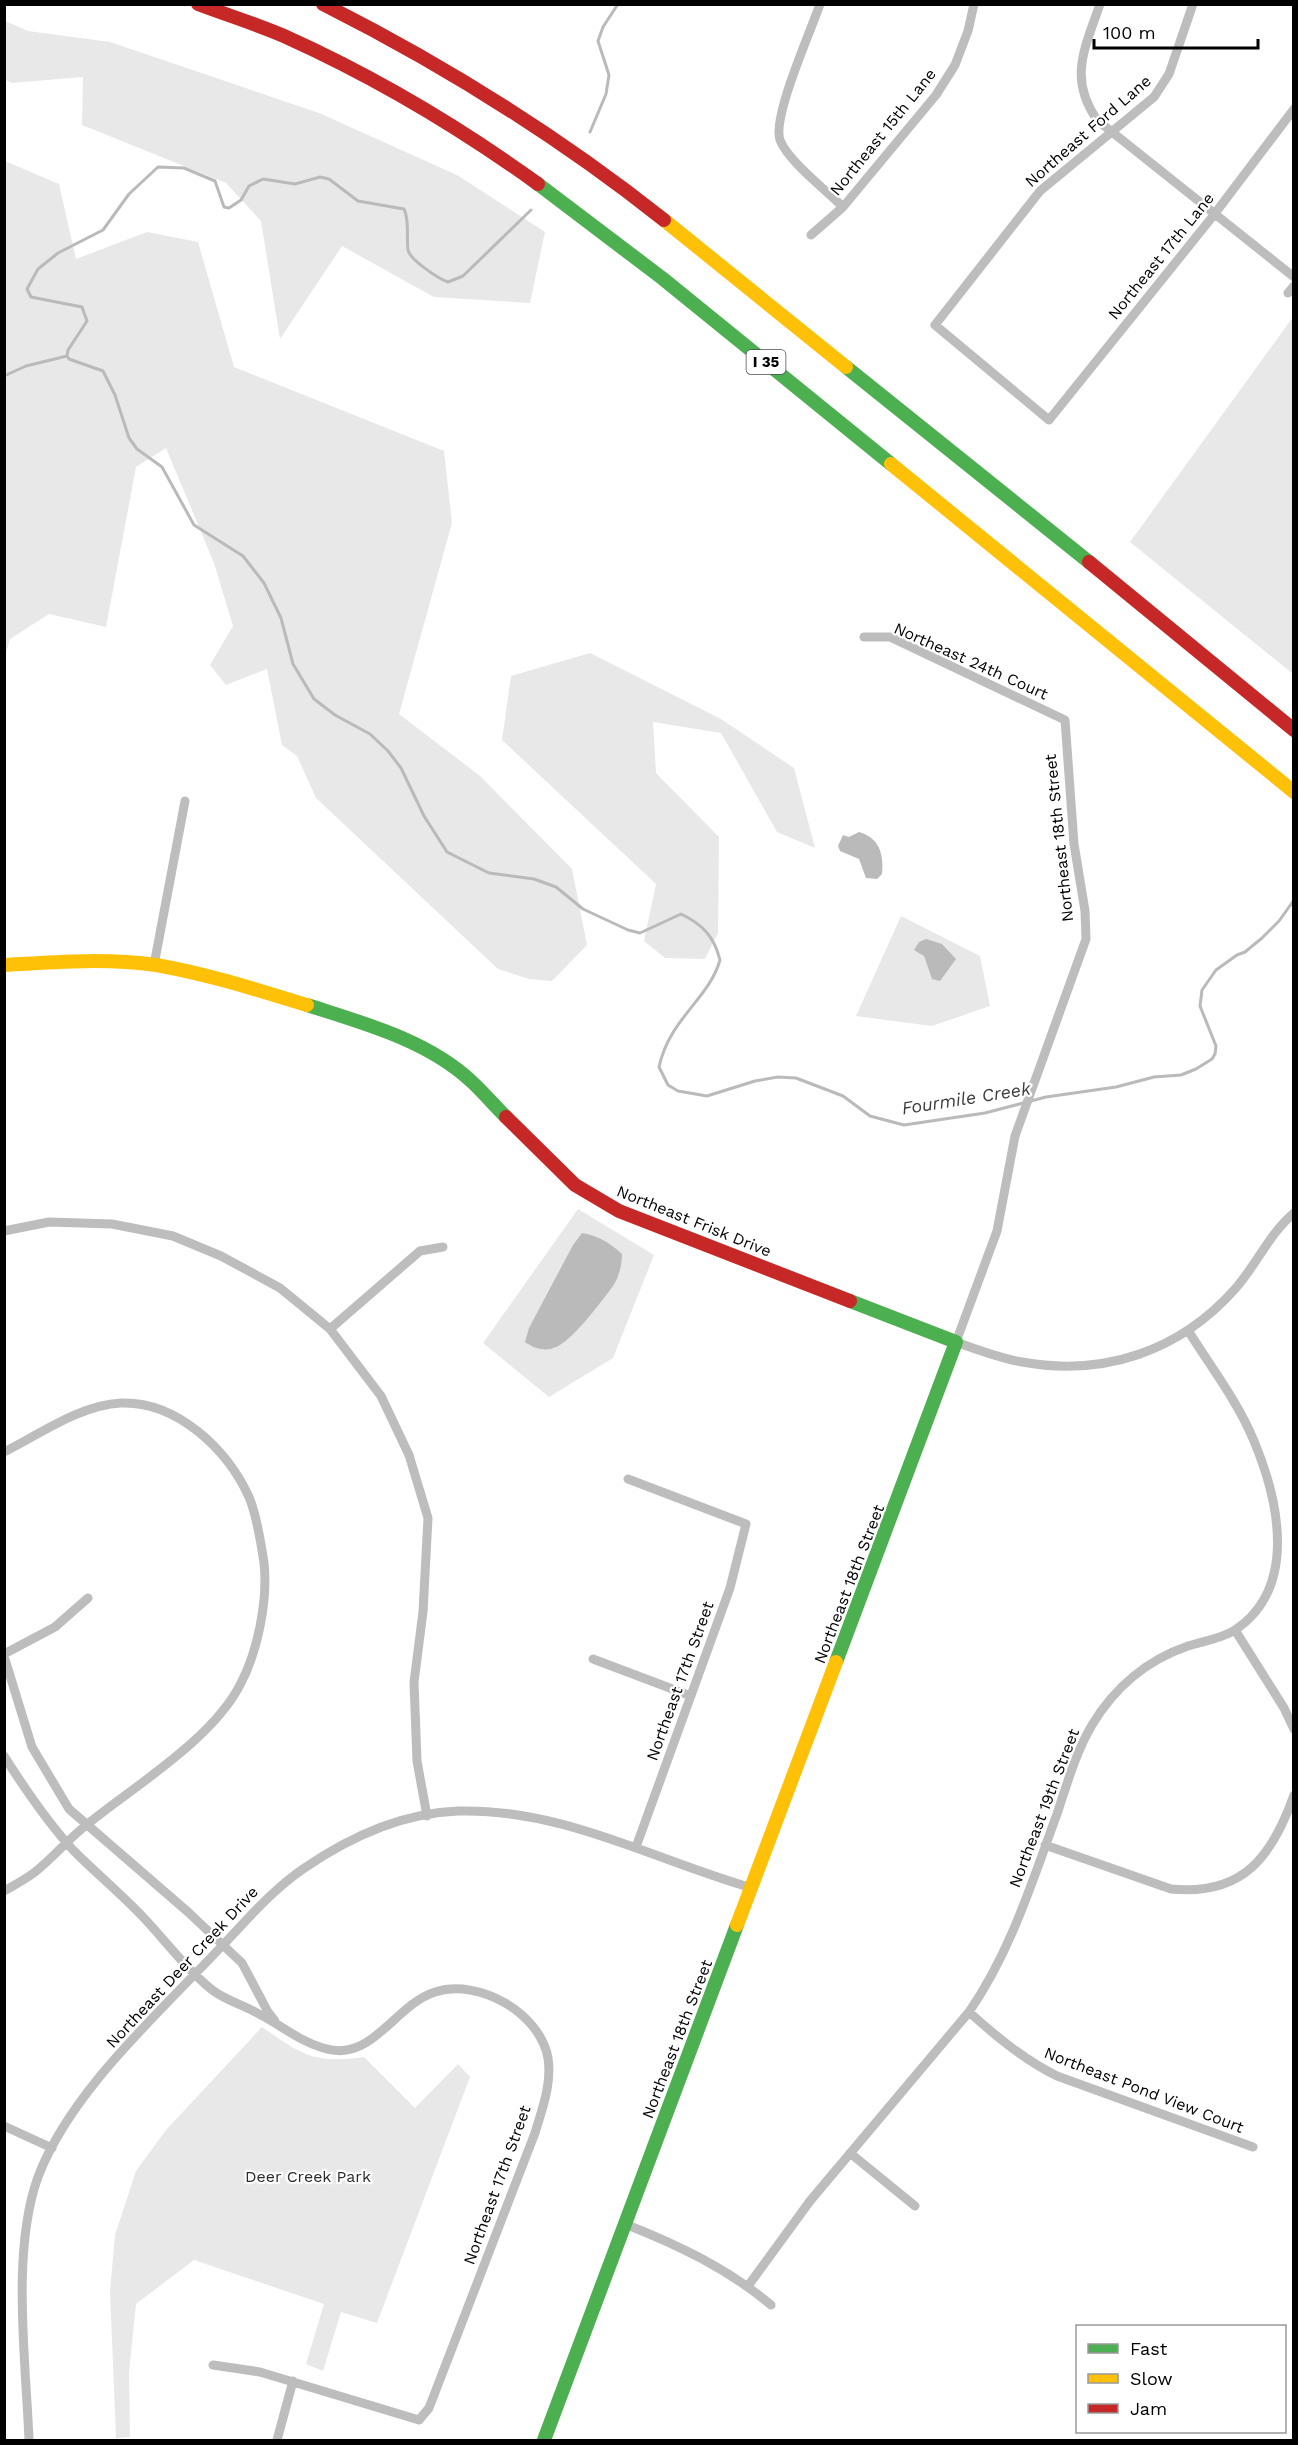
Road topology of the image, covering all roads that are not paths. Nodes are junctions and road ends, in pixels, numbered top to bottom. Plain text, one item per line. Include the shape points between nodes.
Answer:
1 (198, 4) edge
2 (323, 4) edge
3 (820, 4) edge
4 (974, 4) edge
5 (1100, 4) edge
6 (1193, 4) edge
7 (1293, 109) edge
8 (1112, 134) junction
9 (843, 207) junction
10 (1213, 216) junction
11 (811, 235) dead end
12 (1293, 277) edge
13 (1049, 420) joint
14 (864, 637) dead end
15 (1065, 720) joint
16 (1293, 730) edge
17 (1291, 791) edge
18 (185, 801) dead end
19 (154, 965) junction
20 (4, 966) edge
21 (1293, 1213) edge
22 (4, 1231) edge
23 (443, 1248) dead end
24 (330, 1329) junction
25 (1189, 1332) junction
26 (956, 1342) junction
27 (4, 1452) edge
28 (628, 1479) dead end
29 (88, 1598) dead end
30 (1235, 1630) junction
31 (4, 1655) edge
32 (594, 1659) dead end
33 (691, 1696) junction
34 (1293, 1729) edge
35 (4, 1756) edge
36 (1293, 1795) edge
37 (427, 1816) junction
38 (86, 1824) junction
39 (67, 1842) junction
40 (1046, 1845) junction
41 (636, 1847) junction
42 (752, 1888) junction
43 (4, 1891) edge
44 (222, 1947) junction
45 (195, 1975) junction
46 (969, 2012) junction
47 (279, 2025) junction
48 (4, 2126) edge
49 (52, 2148) junction
50 (1253, 2148) dead end
51 (850, 2153) junction
52 (915, 2206) dead end
53 (625, 2224) junction
54 (748, 2286) junction
55 (771, 2305) dead end
56 (213, 2365) dead end
57 (293, 2381) junction
58 (29, 2440) edge
59 (277, 2440) edge
60 (544, 2440) edge

1 - 17 main road, I 35 via 259,26 330,59 512,164 693,302
2 - 16 main road via 473,83 594,165
3 - 9 street via 778,119 780,140
4 - 9 street, Northeast 15th Lane via 955,65 936,95
5 - 8 street via 1081,61 1080,84 1086,104
6 - 8 street, Northeast Ford Lane via 1163,86
7 - 10 street, Northeast 17th Lane
8 - 10 street
8 - 13 street, Northeast Ford Lane via 1040,191 935,325
9 - 11 street, Northeast 15th Lane
10 - 12 street
10 - 13 street, Northeast 17th Lane
14 - 15 street, Northeast 24th Court via 890,637
15 - 26 street, Northeast 18th Street via 1086,939 1015,1136 997,1231
18 - 19 street
19 - 20 main road, Northeast Frisk Drive via 69,961
19 - 26 main road, Northeast Frisk Drive via 223,980 376,1027 417,1045 469,1079 546,1159 596,1199
21 - 25 street, Northeast Frisk Drive via 1274,1232 1237,1287
22 - 24 street via 59,1222 112,1224 173,1236 280,1288
23 - 24 street via 420,1251
24 - 37 street via 381,1396 409,1455 428,1518 423,1612 414,1682 417,1761
25 - 26 street, Northeast Frisk Drive via 1131,1358 1087,1366 1022,1362
25 - 30 street, Northeast 19th Street via 1254,1441 1278,1518 1281,1553 1274,1583 1256,1611
26 - 42 main road, Northeast 18th Street
27 - 38 street via 88,1410 121,1403 159,1409 196,1427 224,1459 249,1497 258,1532 264,1565 262,1605 254,1647 241,1683 219,1714 179,1753
28 - 33 street, Northeast 17th Street via 746,1524 730,1588
29 - 31 street via 55,1627
30 - 34 street
30 - 40 street, Northeast 19th Street via 1162,1657 1119,1689 1082,1743
31 - 38 street, Northeast 17th Street via 32,1746 69,1809
32 - 33 street
33 - 41 street, Northeast 17th Street
35 - 39 street, Northeast 17th Street via 31,1798
36 - 40 street via 1280,1830 1265,1854 1240,1877 1210,1888 1171,1888
37 - 41 street, Northeast Deer Creek Drive via 456,1811 540,1817
37 - 44 street, Northeast Deer Creek Drive via 369,1831 310,1864 262,1902
38 - 39 street
38 - 44 street, Northeast 17th Street via 188,1912
39 - 43 street via 36,1872
39 - 45 street, Northeast 17th Street via 128,1901
40 - 46 street, Northeast 19th Street via 1001,1961
41 - 42 street, Northeast Deer Creek Drive
42 - 53 main road, Northeast 18th Street
44 - 45 street, Northeast Deer Creek Drive
44 - 47 street, Northeast 17th Street via 242,1964 267,2012
45 - 47 street, Northeast 17th Street via 213,1991
45 - 49 street, Northeast Deer Creek Drive via 96,2081 62,2126
46 - 50 street, Northeast Pond View Court via 1010,2048 1041,2068
46 - 51 street, Northeast 19th Street
47 - 57 street, Northeast 17th Street via 299,2039 325,2049 352,2049 370,2042 405,2009 435,1992 461,1990 488,1995 519,2012 540,2034 548,2058 548,2090 535,2133 429,2408 419,2420
48 - 49 street
49 - 58 street, Northeast Deer Creek Drive via 38,2178 25,2236 23,2290
51 - 52 street
51 - 54 street, Northeast 19th Street
53 - 54 street via 694,2253
53 - 60 main road, Northeast 18th Street
54 - 55 street
56 - 57 street
57 - 59 street

